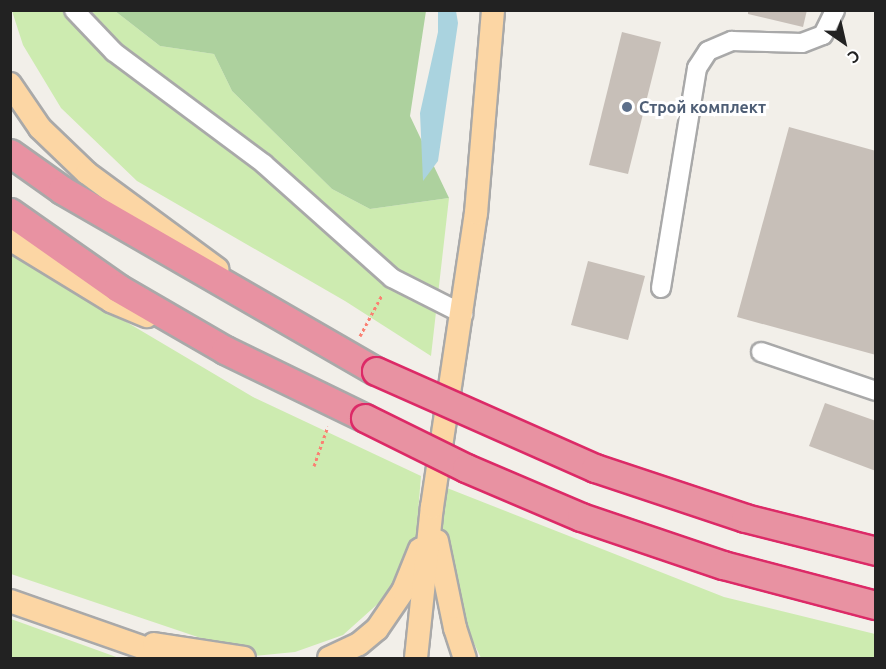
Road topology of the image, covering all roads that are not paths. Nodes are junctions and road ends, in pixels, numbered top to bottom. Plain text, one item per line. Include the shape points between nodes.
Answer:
1 (74, 10) edge
2 (493, 10) edge
3 (835, 10) edge
4 (10, 84) edge
5 (10, 153) edge
6 (10, 212) edge
7 (10, 239) edge
8 (661, 288) dead end
9 (256, 303) junction
10 (463, 314) junction
11 (225, 350) junction
12 (761, 352) dead end
13 (876, 391) edge
14 (432, 515) junction
15 (876, 551) edge
16 (10, 601) edge
17 (876, 605) edge
18 (122, 640) junction
19 (173, 658) edge
20 (244, 658) edge
21 (329, 658) edge
22 (416, 658) edge
23 (465, 658) edge

1 - 10 lane via 114,52 264,164 392,278
2 - 10 main road
3 - 8 lane via 823,35 802,44 732,41 708,51 697,68
4 - 9 main road via 40,128 87,173 202,256
5 - 9 highway via 62,190
6 - 11 highway via 118,288
7 - 11 main road via 111,301
9 - 15 highway, bridge via 376,371 595,468 746,518
10 - 14 main road
11 - 17 highway, bridge via 466,468 581,517 723,565
12 - 13 lane
14 - 21 main road via 391,613 359,644
14 - 22 main road
14 - 23 main road via 446,592
16 - 18 main road
18 - 19 main road
18 - 20 main road

